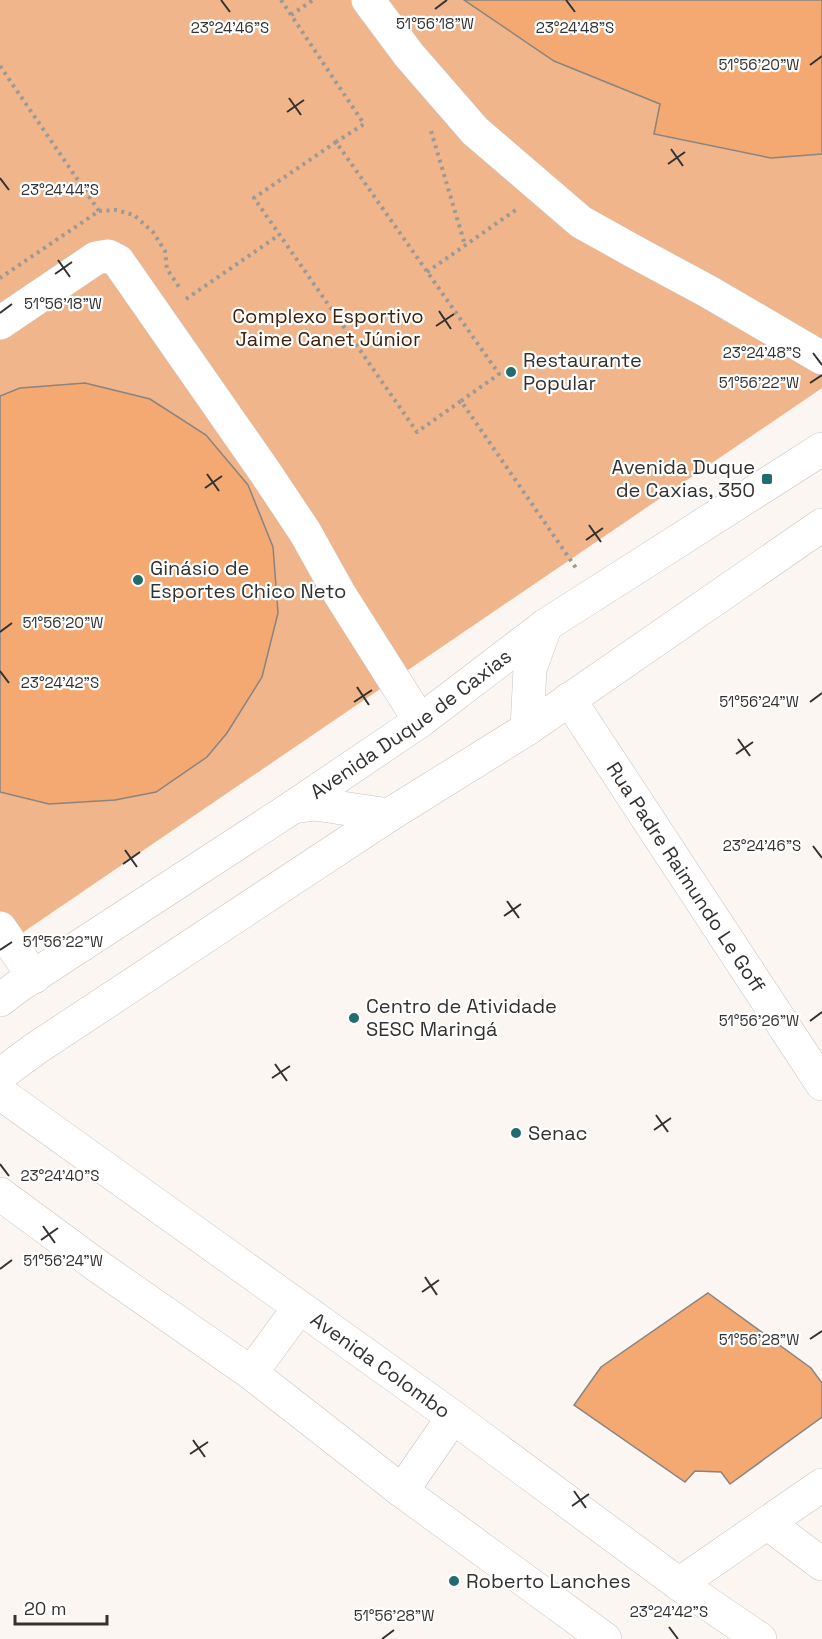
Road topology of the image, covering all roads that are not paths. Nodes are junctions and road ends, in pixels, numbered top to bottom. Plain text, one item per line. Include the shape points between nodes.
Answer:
1 (368, 0) edge
2 (0, 323) edge
3 (822, 358) edge
4 (822, 449) edge
5 (822, 525) edge
6 (546, 625) junction
7 (569, 699) junction
8 (420, 721) junction
9 (527, 729) junction
10 (293, 807) junction
11 (389, 814) junction
12 (0, 928) edge
13 (34, 977) junction
14 (0, 1000) edge
15 (0, 1075) edge
16 (822, 1084) edge
17 (0, 1093) edge
18 (0, 1194) edge
19 (299, 1308) junction
20 (251, 1373) junction
21 (453, 1417) junction
22 (822, 1485) edge
23 (402, 1491) junction
24 (767, 1523) junction
25 (822, 1564) edge
26 (679, 1584) junction
27 (605, 1639) edge
28 (760, 1639) edge

1 - 3 main road via 409,55 475,131 581,222
2 - 8 main road via 96,258 108,256 118,261 305,532
4 - 6 main road, Avenida Duque de Caxias
5 - 7 main road
6 - 8 main road, Avenida Duque de Caxias
6 - 9 main road via 530,669
7 - 9 main road
7 - 16 main road, Rua Padre Raimundo Le Goff
8 - 10 main road, Avenida Duque de Caxias
9 - 11 main road
10 - 11 main road via 315,804
10 - 13 main road, Avenida Duque de Caxias
11 - 15 main road
12 - 13 main road
13 - 14 main road, Avenida Duque de Caxias
17 - 19 main road, Avenida Colombo
18 - 20 main road
19 - 20 main road
19 - 21 main road, Avenida Colombo
20 - 23 main road
21 - 23 main road
21 - 26 main road, Avenida Colombo
22 - 24 main road
23 - 27 main road
24 - 25 main road
24 - 26 main road
26 - 28 main road, Avenida Colombo

